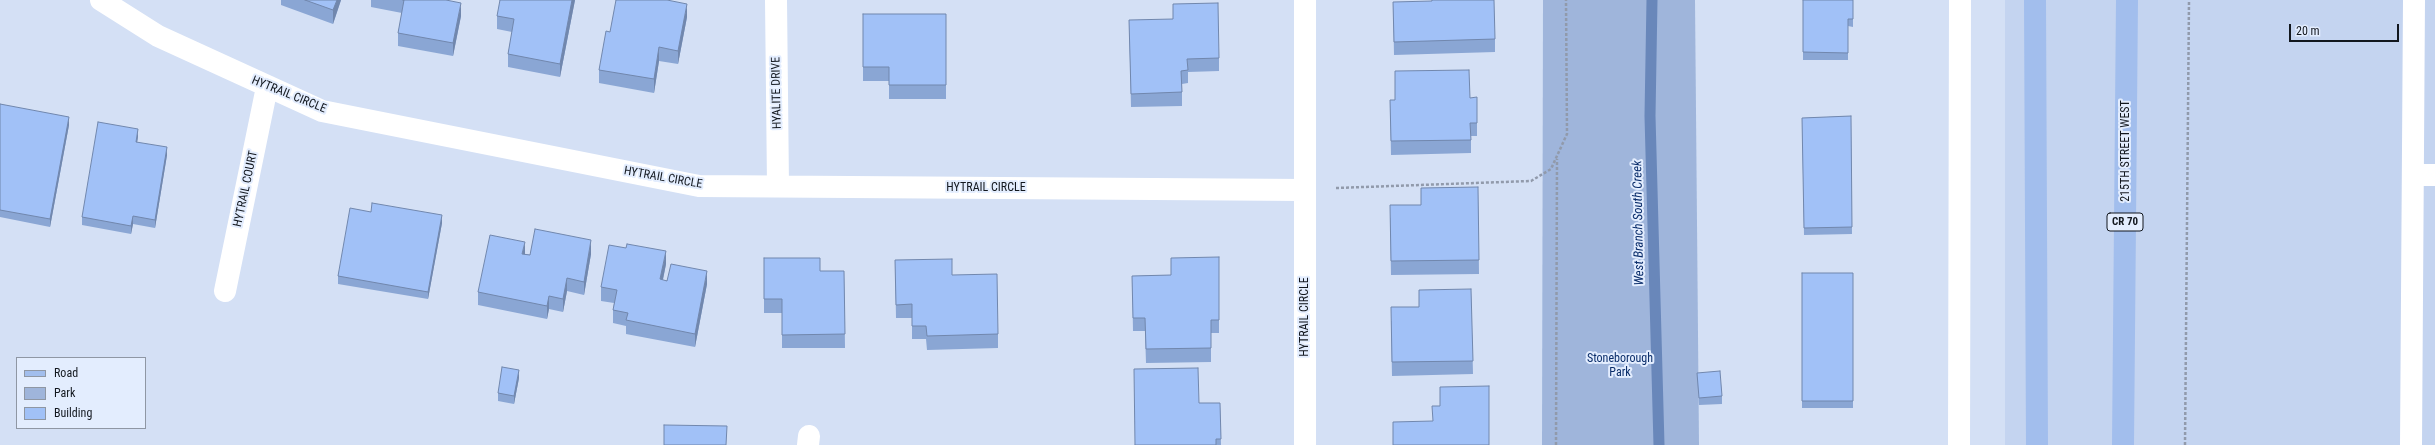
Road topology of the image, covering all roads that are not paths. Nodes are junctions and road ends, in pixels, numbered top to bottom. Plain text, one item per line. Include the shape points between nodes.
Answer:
1 (101, 0) edge
2 (776, 0) edge
3 (1305, 0) edge
4 (1960, 0) edge
5 (2035, 0) edge
6 (2127, 0) edge
7 (2414, 0) edge
8 (267, 87) junction
9 (2413, 175) junction
10 (2435, 175) edge
11 (778, 186) junction
12 (1305, 190) junction
13 (225, 291) dead end
14 (1305, 445) edge
15 (1959, 445) edge
16 (2037, 445) edge
17 (2123, 445) edge
18 (2411, 445) edge

1 - 8 street, HYTRAIL CIRCLE via 158,36
2 - 11 street, HYALITE DRIVE
3 - 12 street, HYTRAIL CIRCLE
4 - 15 street
5 - 16 main road
6 - 17 main road, 215TH STREET WEST / CR 70
7 - 9 street
8 - 11 street, HYTRAIL CIRCLE via 322,111 699,186
8 - 13 street, HYTRAIL COURT
9 - 10 street
9 - 18 street
11 - 12 street, HYTRAIL CIRCLE
12 - 14 street, HYTRAIL CIRCLE

